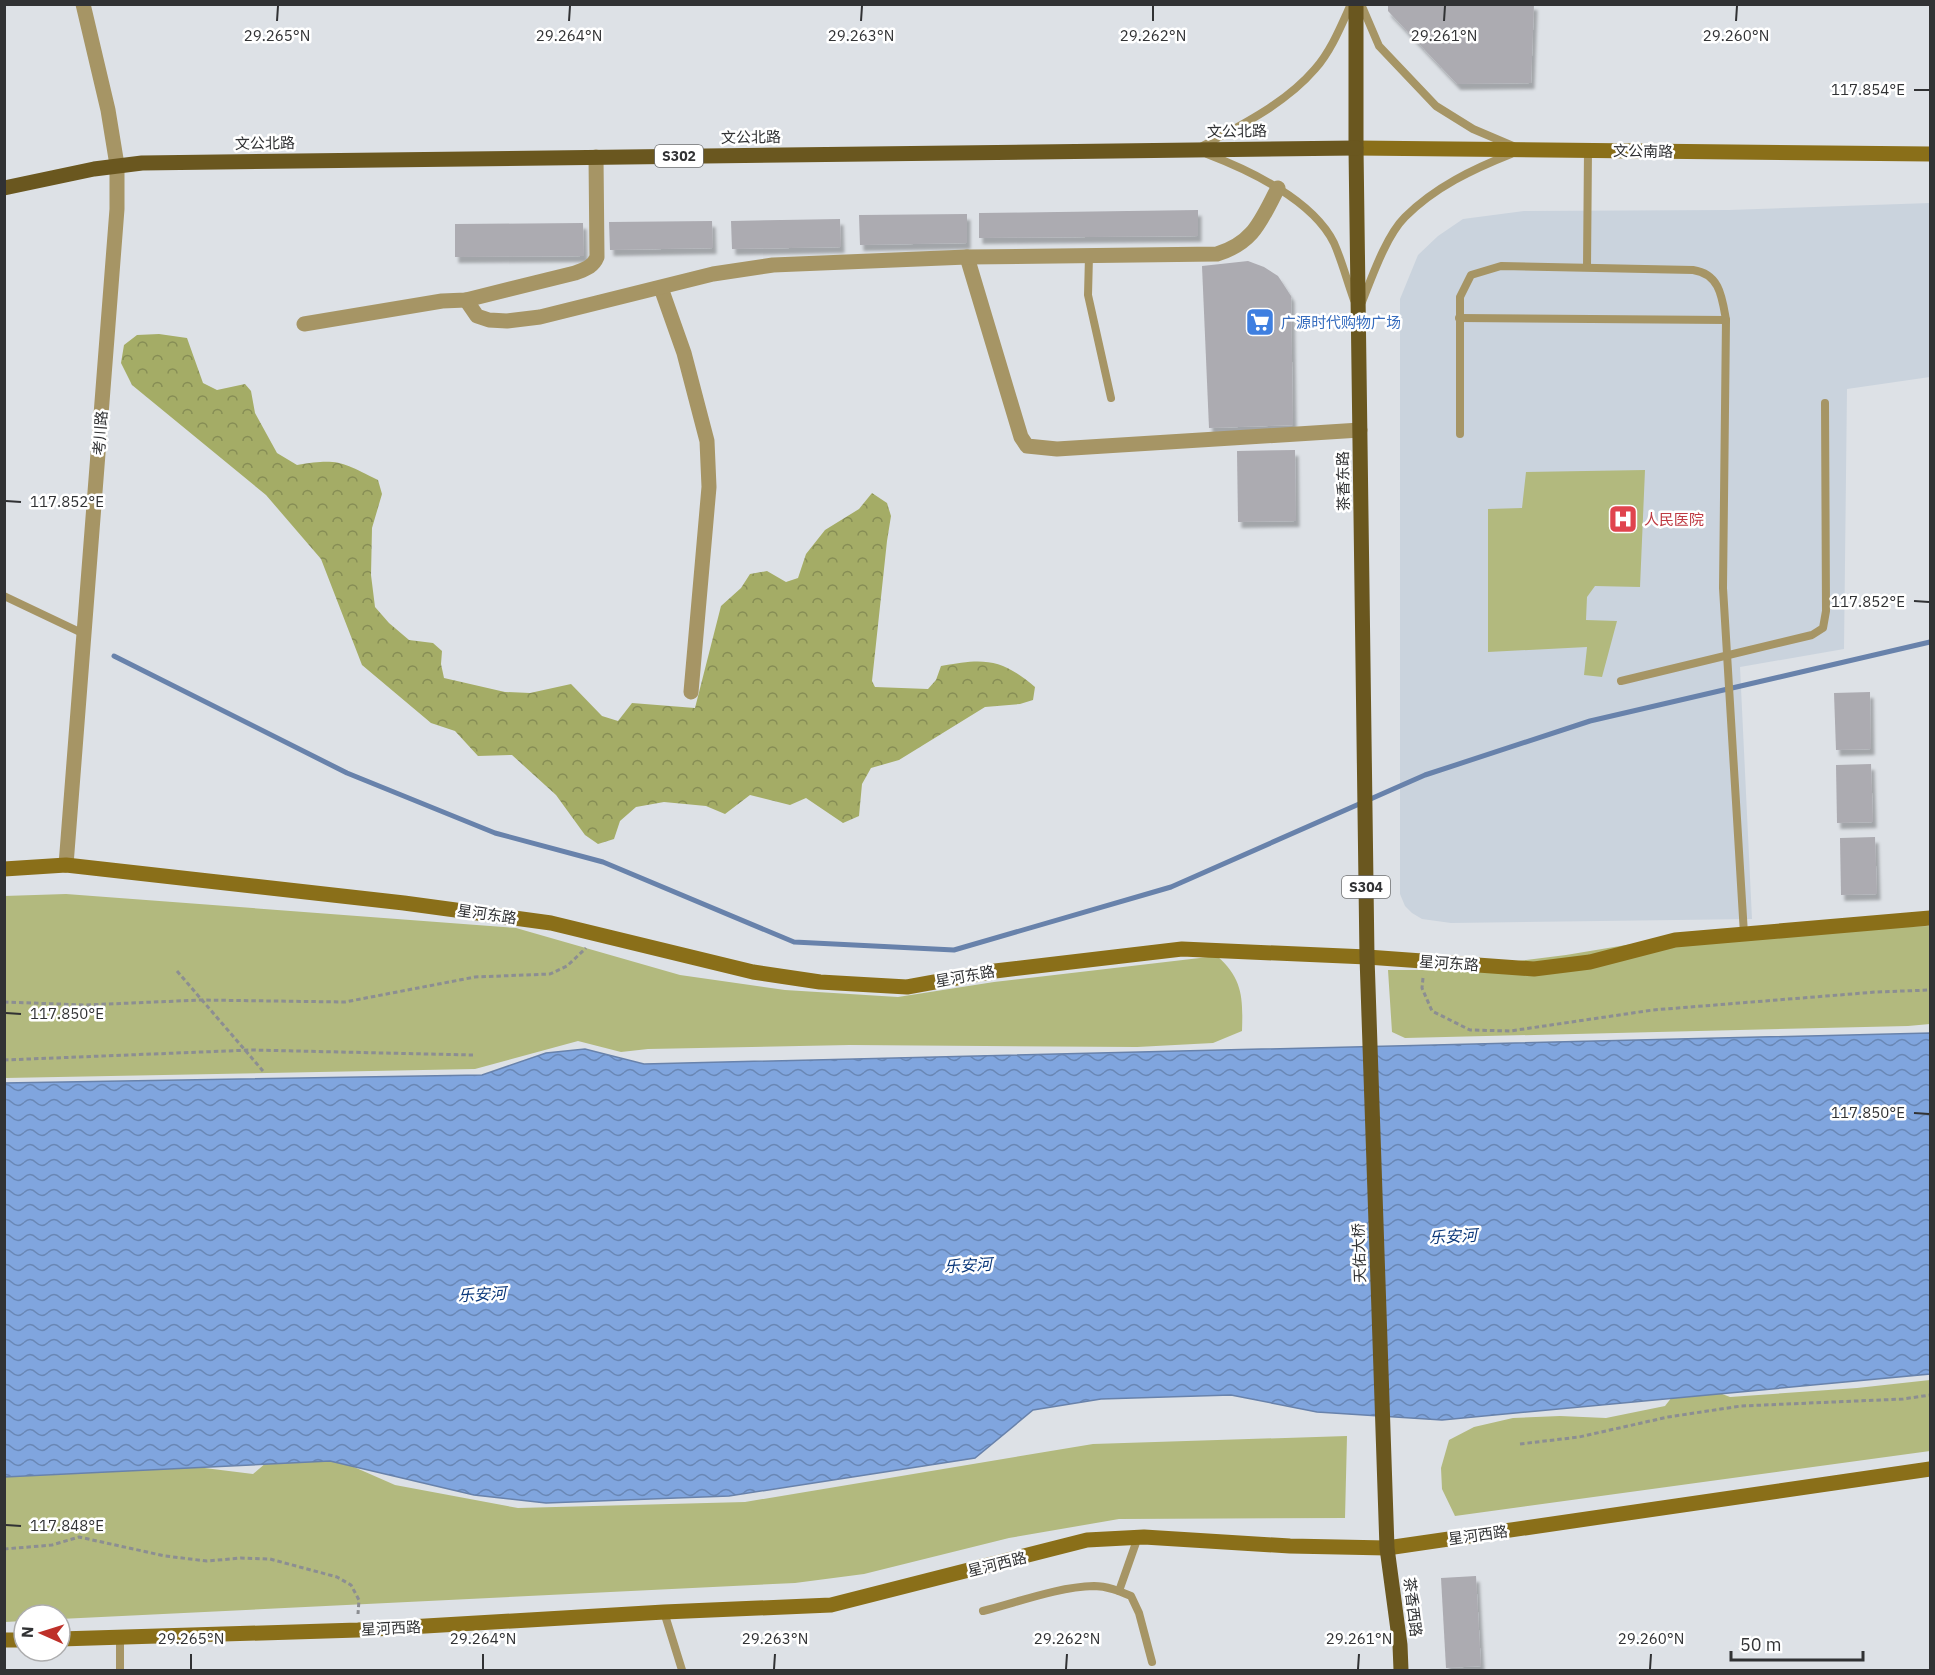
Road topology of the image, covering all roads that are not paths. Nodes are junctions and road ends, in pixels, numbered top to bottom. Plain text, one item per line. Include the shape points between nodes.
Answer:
1 (83, 4) edge
2 (1351, 4) edge
3 (1356, 4) edge
4 (1361, 4) edge
5 (1356, 148) junction
6 (1196, 150) junction
7 (1521, 150) junction
8 (1588, 150) junction
9 (1930, 154) edge
10 (596, 157) junction
11 (117, 165) junction
12 (4, 188) edge
13 (1278, 188) junction
14 (1089, 256) junction
15 (968, 257) junction
16 (1587, 267) junction
17 (661, 288) junction
18 (466, 300) junction
19 (1358, 311) junction
20 (1459, 318) junction
21 (1726, 320) junction
22 (304, 324) dead end
23 (1111, 398) dead end
24 (1825, 403) dead end
25 (1360, 430) junction
26 (1460, 434) dead end
27 (4, 596) edge
28 (84, 634) junction
29 (1727, 655) junction
30 (1621, 681) dead end
31 (691, 692) dead end
32 (66, 865) junction
33 (4, 869) edge
34 (1930, 918) edge
35 (1744, 934) junction
36 (1367, 957) junction
37 (1930, 1469) edge
38 (1138, 1537) junction
39 (1388, 1548) junction
40 (1119, 1591) junction
41 (983, 1611) dead end
42 (664, 1612) junction
43 (120, 1637) junction
44 (72, 1639) edge
45 (1152, 1662) dead end
46 (120, 1671) edge
47 (682, 1671) edge
48 (1401, 1671) edge

1 - 11 street, 考川路
2 - 6 lane via 1315,69 1281,100
3 - 5 main road, 茶香东路
4 - 7 lane via 1379,46 1436,106 1473,129
5 - 6 main road, 文公北路 / S302
5 - 7 street, 文公南路
5 - 19 main road, 茶香东路
6 - 10 main road, 文公北路 / S302
6 - 13 lane via 1241,167
7 - 8 street, 文公南路
7 - 19 lane via 1473,169 1434,193 1404,218 1381,254
8 - 9 street, 文公南路
8 - 16 lane
10 - 11 main road, 文公北路 / S302
10 - 18 street via 594,264 575,273
11 - 12 main road, 文公北路 / S302
11 - 28 street, 考川路 via 117,209
13 - 14 street via 1253,233 1230,250 1216,254
13 - 19 lane via 1311,213 1333,241
14 - 15 street
14 - 23 lane via 1088,295
15 - 17 street via 773,266 713,274
15 - 25 street via 1021,437 1027,446 1057,449
16 - 20 lane via 1501,266 1471,275 1460,297
16 - 21 lane via 1704,272 1716,282
17 - 18 street via 540,317 507,321 477,316
17 - 31 street via 684,353 706,441 709,487
18 - 22 street
19 - 25 main road, 茶香东路
20 - 21 lane
20 - 26 lane
21 - 29 lane via 1723,588
24 - 29 lane via 1823,628 1812,635
25 - 36 main road, 茶香东路 / S304
27 - 28 lane
28 - 32 street, 考川路
29 - 30 lane
29 - 35 lane
32 - 33 street, 星河东路
32 - 36 street, 星河东路 via 550,923 753,972 820,982 907,987 995,971 1182,950
34 - 35 street, 星河东路
35 - 36 street, 星河东路 via 1675,940 1590,962 1534,969
36 - 39 main road, 天佑大桥
37 - 39 street, 星河西路
38 - 39 street, 星河西路
38 - 40 lane
38 - 42 street, 星河西路 via 1087,1540 831,1605
39 - 48 main road, 茶香西路
40 - 41 lane via 1095,1586
40 - 45 lane via 1131,1596 1139,1613
42 - 43 street, 星河西路 via 358,1630
42 - 47 lane
43 - 44 street, 星河西路
43 - 46 lane

